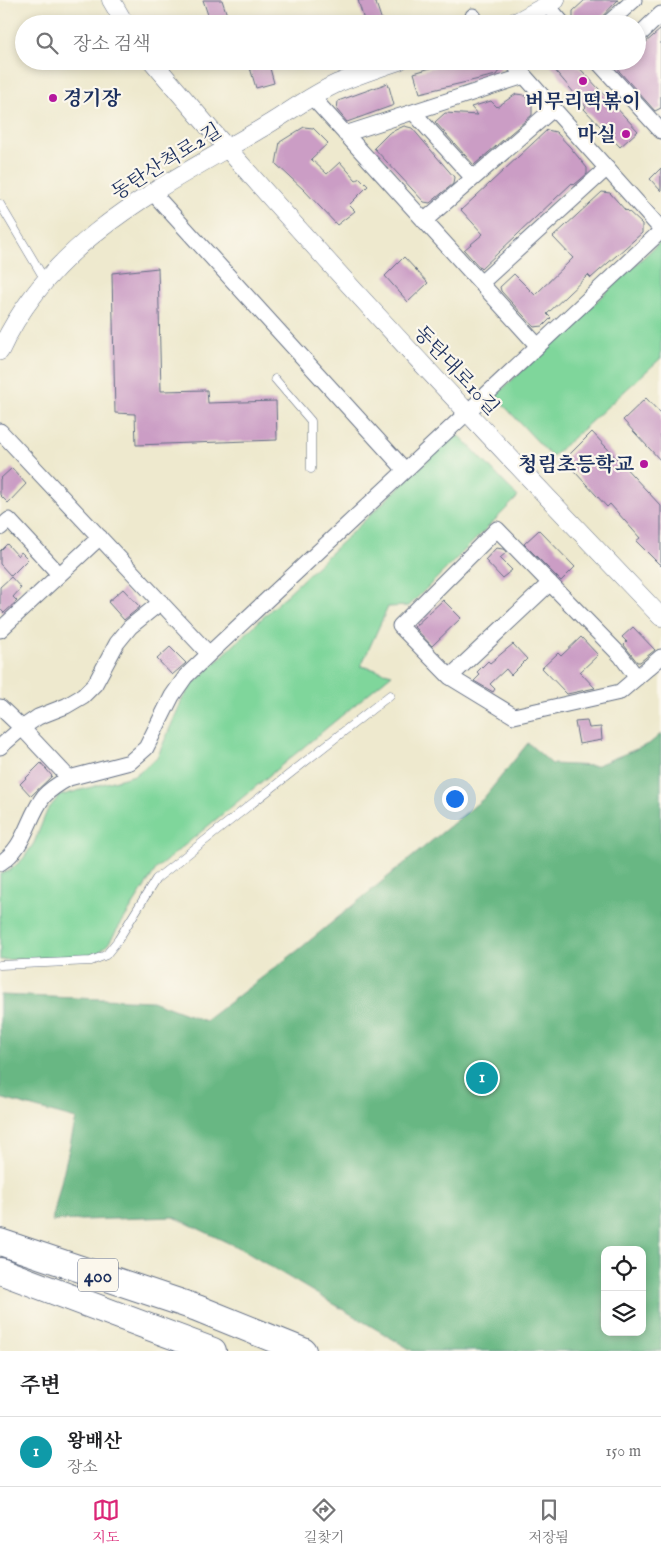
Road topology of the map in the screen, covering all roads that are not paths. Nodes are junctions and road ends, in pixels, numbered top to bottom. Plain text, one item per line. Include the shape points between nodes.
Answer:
1 (111, 0) edge
2 (634, 0) edge
3 (552, 3) edge
4 (661, 14) edge
5 (120, 15) edge
6 (529, 15) edge
7 (558, 15) edge
8 (617, 15) edge
9 (646, 28) edge
10 (160, 70) edge
11 (373, 70) edge
12 (518, 70) edge
13 (610, 70) edge
14 (524, 76) junction
15 (312, 97) junction
16 (553, 109) junction
17 (413, 112) junction
18 (659, 124) edge
19 (345, 134) junction
20 (226, 148) junction
21 (607, 168) junction
22 (473, 178) junction
23 (154, 193) junction
24 (0, 204) edge
25 (424, 221) junction
26 (661, 230) edge
27 (44, 280) junction
28 (481, 283) junction
29 (537, 345) junction
30 (0, 351) edge
31 (276, 379) dead end
32 (472, 407) junction
33 (0, 432) edge
34 (311, 469) dead end
35 (405, 470) junction
36 (0, 528) edge
37 (100, 537) junction
38 (59, 574) junction
39 (550, 583) junction
40 (160, 602) junction
41 (661, 617) edge
42 (0, 630) edge
43 (209, 654) junction
44 (661, 657) edge
45 (450, 677) junction
46 (637, 678) junction
47 (390, 695) dead end
48 (0, 707) edge
49 (22, 728) junction
50 (0, 748) edge
51 (69, 778) junction
52 (0, 863) edge
53 (0, 966) edge
54 (0, 1242) edge
55 (0, 1271) edge
56 (202, 1346) edge
57 (303, 1351) edge

1 - 5 street
2 - 8 street
3 - 6 street
3 - 7 street
4 - 9 street
10 - 20 street, 동탄대로10길
11 - 15 street, 동탄산척로2길
12 - 14 street
13 - 18 street
14 - 16 street
14 - 17 street
15 - 19 street
15 - 20 street, 동탄산척로2길
16 - 21 street
16 - 22 street
17 - 19 street
17 - 22 street
19 - 25 street
20 - 23 street, 동탄산척로2길
20 - 32 street, 동탄대로10길
21 - 26 street
21 - 28 street
22 - 25 street
23 - 27 street, 동탄산척로2길 via 103,226
23 - 35 street
24 - 27 lane
25 - 28 street
26 - 29 street
27 - 30 street, 동탄산척로2길
28 - 29 street
29 - 32 street
31 - 34 lane via 311,421
32 - 35 street
32 - 41 street, 동탄대로10길
33 - 37 street
35 - 43 street
36 - 38 street via 9,520
37 - 38 street
37 - 40 street
38 - 42 street
39 - 45 street
39 - 45 street via 497,528 400,626
39 - 46 street
40 - 43 street
40 - 49 street via 130,627 95,684 83,696
43 - 51 street via 186,676 172,696 141,753 130,762
44 - 46 street
45 - 46 street via 514,716 620,692
47 - 53 lane via 156,879 106,955 91,961
48 - 49 street
49 - 50 street
49 - 51 street
51 - 52 street via 44,797 17,849
54 - 57 highway, 400 via 197,1308
55 - 56 highway, 400

